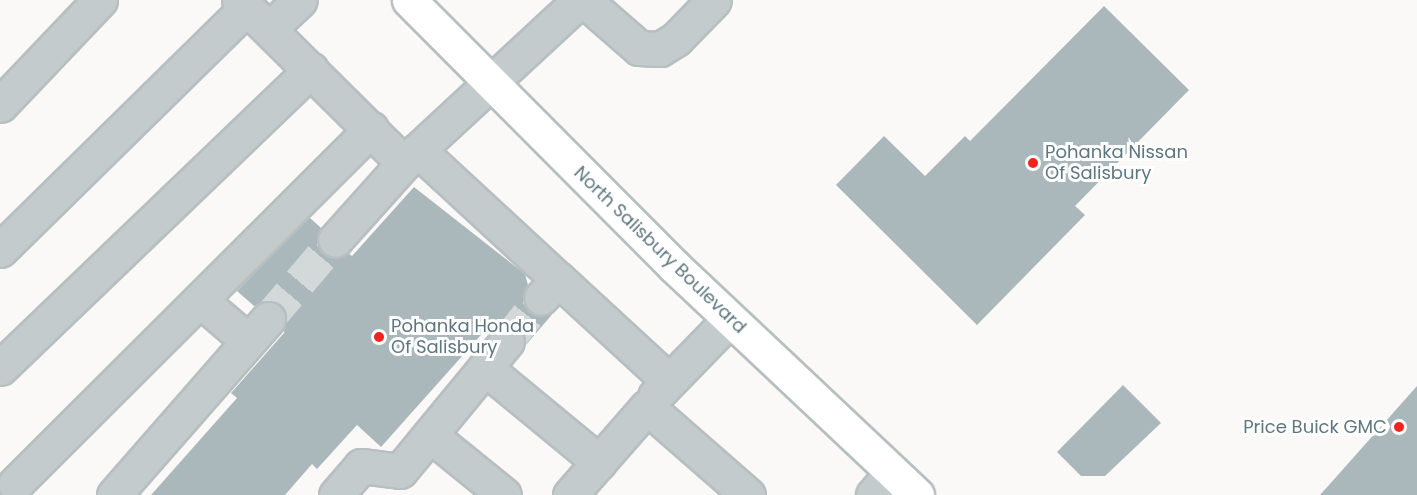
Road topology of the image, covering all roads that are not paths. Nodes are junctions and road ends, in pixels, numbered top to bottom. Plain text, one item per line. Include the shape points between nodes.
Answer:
1 (100, 0) edge
2 (300, 0) edge
3 (409, 0) edge
4 (582, 0) edge
5 (714, 0) edge
6 (252, 12) edge
7 (311, 70) junction
8 (488, 81) junction
9 (0, 105) edge
10 (370, 129) junction
11 (411, 157) junction
12 (335, 240) tunnel mouth
13 (0, 250) edge
14 (200, 300) junction
15 (730, 319) junction
16 (507, 341) tunnel mouth
17 (0, 368) edge
18 (485, 368) junction
19 (668, 380) junction
20 (647, 407) junction
21 (430, 435) junction
22 (599, 462) junction
23 (15, 484) dead end
24 (883, 484) edge
25 (114, 495) edge
26 (336, 495) edge
27 (504, 495) edge
28 (570, 495) edge
29 (748, 495) edge
30 (916, 495) edge

1 - 9 lane
2 - 6 lane
3 - 8 main road, North Salisbury Boulevard
4 - 5 lane via 639,48 660,49 676,39
4 - 8 lane
6 - 7 lane
6 - 13 lane
7 - 10 lane
7 - 17 lane
8 - 11 lane
8 - 15 main road, North Salisbury Boulevard
10 - 11 lane
10 - 14 lane
11 - 12 lane
11 - 19 lane via 550,288
14 - 23 lane
14 - 25 lane via 258,330
15 - 19 lane
15 - 24 main road, North Salisbury Boulevard
16 - 18 lane
18 - 21 lane
18 - 22 lane
19 - 20 lane
20 - 22 lane
20 - 29 lane
21 - 26 lane via 400,471 361,466
21 - 27 lane
22 - 28 lane
24 - 30 main road, North Salisbury Boulevard

